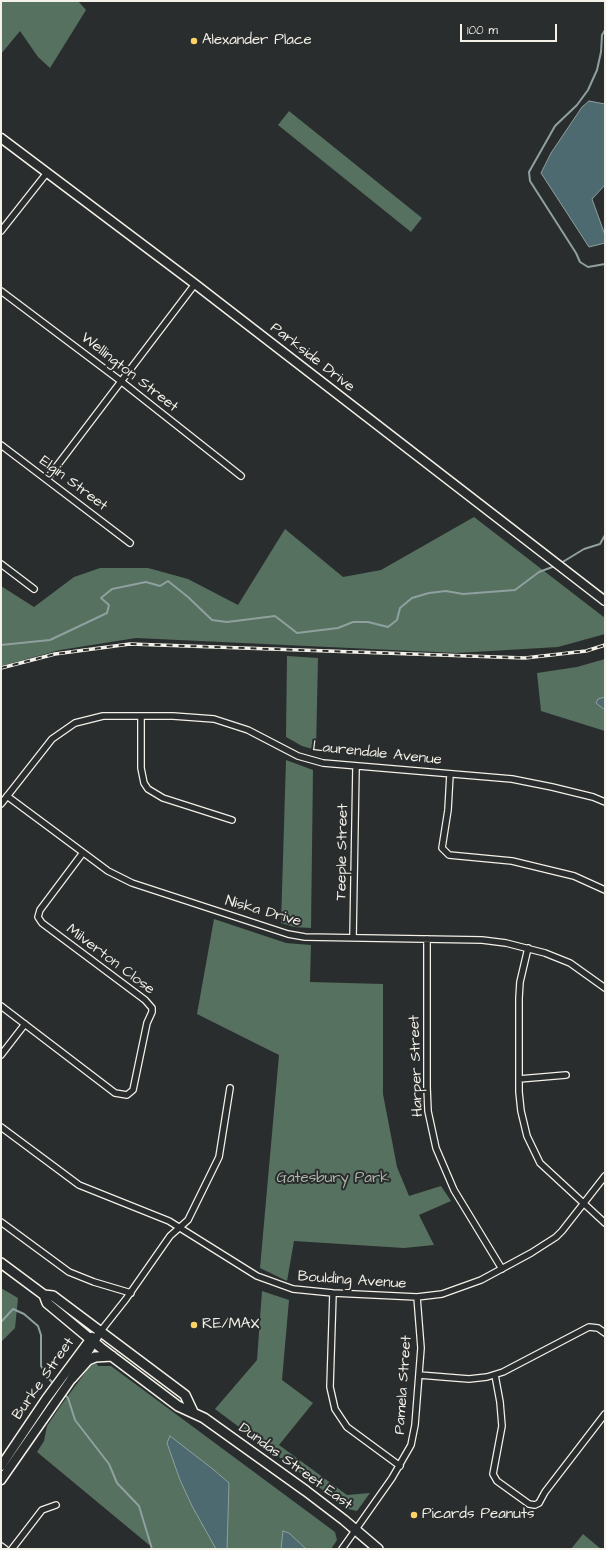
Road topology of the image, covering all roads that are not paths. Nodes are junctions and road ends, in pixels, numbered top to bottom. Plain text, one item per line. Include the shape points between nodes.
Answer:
1 (1, 138) edge
2 (46, 174) junction
3 (1, 231) edge
4 (195, 284) junction
5 (1, 291) edge
6 (122, 382) junction
7 (1, 445) edge
8 (241, 476) dead end
9 (47, 479) junction
10 (130, 543) dead end
11 (1, 564) edge
12 (34, 589) dead end
13 (605, 601) edge
14 (141, 717) junction
15 (356, 767) junction
16 (450, 774) junction
17 (7, 796) junction
18 (605, 802) edge
19 (1, 804) edge
20 (232, 820) dead end
21 (82, 854) junction
22 (605, 890) edge
23 (353, 937) junction
24 (427, 939) junction
25 (528, 948) junction
26 (605, 988) edge
27 (1, 1006) edge
28 (24, 1024) junction
29 (1, 1055) edge
30 (566, 1075) dead end
31 (519, 1079) junction
32 (230, 1088) dead end
33 (1, 1127) edge
34 (605, 1176) edge
35 (583, 1204) junction
36 (1, 1222) edge
37 (605, 1223) edge
38 (180, 1228) junction
39 (1, 1263) edge
40 (502, 1269) junction
41 (131, 1293) junction
42 (333, 1293) junction
43 (44, 1295) junction
44 (417, 1297) junction
45 (102, 1330) junction
46 (605, 1333) edge
47 (92, 1339) junction
48 (112, 1356) junction
49 (68, 1375) junction
50 (419, 1375) junction
51 (495, 1375) junction
52 (49, 1401) junction
53 (192, 1412) junction
54 (605, 1414) edge
55 (1, 1466) edge
56 (400, 1466) junction
57 (1, 1480) edge
58 (56, 1505) dead end
59 (355, 1530) junction
60 (1, 1546) edge
61 (5, 1549) edge
62 (12, 1549) edge
63 (342, 1549) edge
64 (378, 1549) edge

1 - 2 main road, Parkside Drive
2 - 3 street
2 - 4 main road, Parkside Drive
4 - 6 street
4 - 13 main road, Parkside Drive
5 - 6 street, Wellington Street
6 - 8 street, Wellington Street
6 - 9 street
7 - 9 street, Elgin Street
9 - 10 street, Elgin Street
11 - 12 street
14 - 15 street, Laurendale Avenue via 200,717 225,722 248,730 305,759
14 - 17 street, Laurendale Avenue via 103,716 75,723 47,744
14 - 20 street via 141,768 148,789 163,798
15 - 16 street, Laurendale Avenue
15 - 23 street, Teeple Street
16 - 18 street, Laurendale Avenue via 512,779
16 - 22 street via 442,848 449,855 512,861 574,876
17 - 19 street, Laurendale Avenue
17 - 21 street, Niska Drive
21 - 23 street, Niska Drive via 132,883 288,934 305,937
21 - 28 street, Milverton Close via 40,910 38,917 42,923 145,1000 152,1008 133,1090 127,1095 115,1093
23 - 24 street, Niska Drive
24 - 25 street, Niska Drive via 496,941
24 - 40 street, Harper Street via 427,1087 428,1110 436,1148 454,1190
25 - 26 street, Niska Drive via 570,963
25 - 31 street via 519,990
27 - 28 street
28 - 29 street
30 - 31 street
31 - 35 street via 521,1111 534,1154 547,1171
32 - 38 street, Burke Street via 219,1157 188,1220
33 - 38 street, Boulding Avenue via 79,1185
34 - 35 street, Boulding Avenue
35 - 37 street
35 - 40 street, Boulding Avenue via 556,1237
36 - 41 street via 69,1272
38 - 41 street, Burke Street via 170,1236
38 - 42 street, Boulding Avenue via 264,1279 292,1289
39 - 43 main road, Dundas Street East
40 - 44 street, Boulding Avenue via 468,1286 442,1294
41 - 45 street, Burke Street
42 - 44 street, Boulding Avenue
42 - 56 street via 330,1386 335,1409 347,1427
43 - 45 main road, Dundas Street East via 53,1296
43 - 47 main road, Dundas Street East via 47,1304
44 - 50 street, Pamela Street
45 - 47 main road, Burke Street
45 - 53 main road, Dundas Street East via 185,1395
46 - 51 street via 598,1328 589,1327
47 - 48 main road, Dundas Street East
47 - 49 main road, Burke Street
48 - 49 main road via 88,1360
48 - 53 main road, Dundas Street East via 178,1406
49 - 52 main road, Burke Street
50 - 51 street via 474,1379
50 - 56 street, Pamela Street via 413,1436
51 - 54 street via 502,1426 492,1474 497,1481 529,1504 539,1503
52 - 55 main road, Burke Street
52 - 57 main road, Burke Street via 18,1457
53 - 59 main road, Dundas Street East via 216,1426 306,1491
56 - 59 street, Pamela Street
58 - 62 street via 42,1510
59 - 63 street, Pamela Street
59 - 64 main road, Dundas Street East
60 - 61 street

